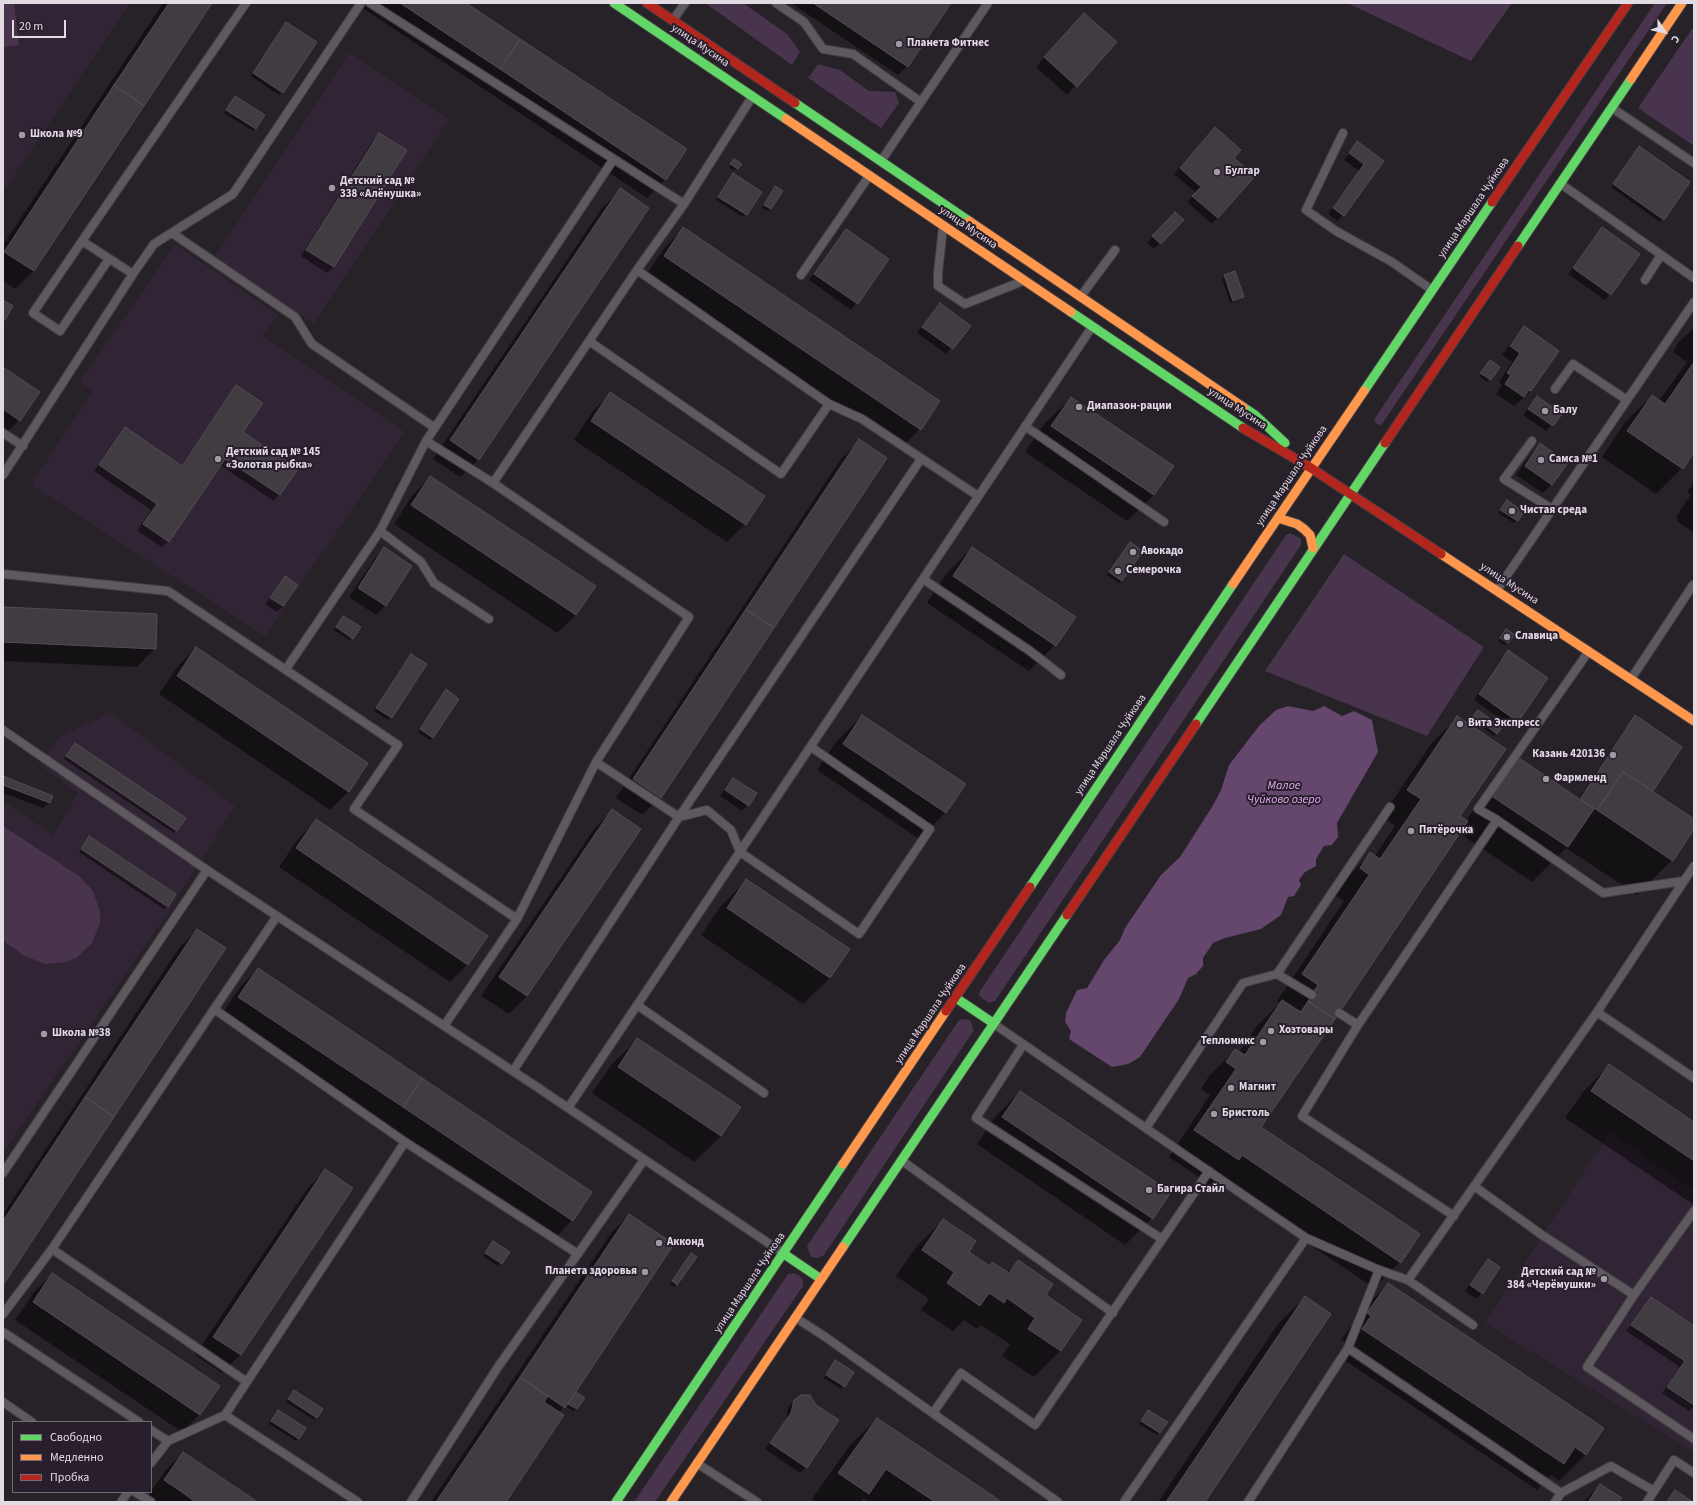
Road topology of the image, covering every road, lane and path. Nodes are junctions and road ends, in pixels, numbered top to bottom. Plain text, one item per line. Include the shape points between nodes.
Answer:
1 (246, 3) edge
2 (361, 3) edge
3 (370, 3) edge
4 (614, 3) edge
5 (647, 3) edge
6 (685, 3) edge
7 (776, 3) edge
8 (988, 3) edge
9 (1628, 3) edge
10 (1682, 3) edge
11 (672, 20) junction
12 (763, 82) junction
13 (752, 97) junction
14 (921, 102) junction
15 (1611, 107) junction
16 (1343, 133) dead end
17 (614, 160) junction
18 (880, 161) junction
19 (1694, 163) edge
20 (869, 176) junction
21 (1560, 183) junction
22 (684, 204) junction
23 (943, 226) junction
24 (172, 232) junction
25 (82, 241) junction
26 (1115, 250) dead end
27 (1661, 255) junction
28 (109, 259) junction
29 (637, 270) junction
30 (133, 274) junction
31 (801, 275) dead end
32 (1694, 278) edge
33 (1645, 280) dead end
34 (1024, 281) junction
35 (1432, 290) junction
36 (1081, 297) junction
37 (1694, 302) edge
38 (1102, 312) junction
39 (1092, 327) junction
40 (589, 341) junction
41 (1555, 389) dead end
42 (1627, 400) junction
43 (829, 404) junction
44 (1025, 426) junction
45 (435, 428) junction
46 (3, 433) edge
47 (1532, 441) dead end
48 (426, 442) junction
49 (23, 446) junction
50 (921, 459) junction
51 (1311, 468) junction
52 (3, 475) edge
53 (493, 483) junction
54 (1350, 494) junction
55 (978, 496) junction
56 (1552, 509) junction
57 (1278, 518) junction
58 (1164, 522) dead end
59 (380, 531) junction
60 (1313, 548) junction
61 (3, 574) edge
62 (923, 579) junction
63 (1694, 586) edge
64 (1496, 590) junction
65 (489, 620) dead end
66 (1589, 651) junction
67 (286, 669) junction
68 (1061, 676) dead end
69 (1631, 679) junction
70 (1694, 721) edge
71 (3, 730) edge
72 (811, 747) junction
73 (596, 762) junction
74 (1390, 806) dead end
75 (679, 817) junction
76 (1498, 820) junction
77 (740, 852) junction
78 (1694, 866) edge
79 (207, 870) junction
80 (1683, 881) junction
81 (277, 916) junction
82 (517, 919) junction
83 (1277, 974) junction
84 (1312, 995) dead end
85 (956, 998) junction
86 (636, 1005) junction
87 (214, 1009) junction
88 (1597, 1012) junction
89 (1339, 1013) dead end
90 (993, 1023) junction
91 (1358, 1025) junction
92 (444, 1026) junction
93 (1023, 1045) junction
94 (514, 1071) junction
95 (1694, 1078) edge
96 (764, 1093) dead end
97 (568, 1108) junction
98 (1146, 1128) junction
99 (405, 1142) junction
100 (644, 1160) junction
101 (900, 1160) junction
102 (1209, 1171) junction
103 (3, 1172) edge
104 (1474, 1186) junction
105 (1694, 1211) edge
106 (1454, 1216) junction
107 (1306, 1238) junction
108 (1162, 1239) junction
109 (52, 1249) junction
110 (578, 1254) junction
111 (784, 1254) junction
112 (1379, 1270) junction
113 (821, 1279) junction
114 (1408, 1280) junction
115 (1634, 1295) junction
116 (1113, 1313) junction
117 (3, 1314) edge
118 (795, 1318) junction
119 (1473, 1325) dead end
120 (3, 1332) edge
121 (1348, 1348) junction
122 (247, 1382) junction
123 (3, 1402) edge
124 (933, 1413) junction
125 (225, 1415) junction
126 (31, 1421) edge
127 (137, 1421) edge
128 (152, 1431) edge
129 (1694, 1439) edge
130 (168, 1441) junction
131 (152, 1462) edge
132 (698, 1463) junction
133 (1693, 1470) edge
134 (1654, 1491) junction
135 (127, 1493) edge
136 (136, 1493) edge
137 (1561, 1493) junction
138 (121, 1502) edge
139 (150, 1502) edge
140 (358, 1502) edge
141 (411, 1502) edge
142 (616, 1502) edge
143 (671, 1502) edge
144 (757, 1502) edge
145 (1058, 1502) edge
146 (1124, 1502) edge
147 (1248, 1502) edge
148 (1555, 1502) edge
149 (1647, 1502) edge

1 - 25 lane
2 - 24 lane via 233,194
3 - 17 lane
4 - 13 main road, улица Мусина
5 - 11 main road, улица Мусина
6 - 11 lane
7 - 14 lane via 804,22 823,49 853,54
8 - 14 lane
9 - 35 main road, улица Маршала Чуйкова
10 - 15 main road
11 - 12 main road, улица Мусина
12 - 13 lane
12 - 18 main road, улица Мусина
13 - 20 main road, улица Мусина
13 - 22 lane
14 - 18 lane
15 - 19 lane
15 - 21 main road
16 - 35 lane via 1306,210 1336,231 1392,262
17 - 22 lane
17 - 45 lane
18 - 36 main road, улица Мусина
20 - 23 main road, улица Мусина
20 - 31 lane
21 - 27 lane
21 - 54 main road
22 - 29 lane
23 - 34 main road, улица Мусина
23 - 34 lane via 938,286 965,304
24 - 30 lane via 154,244
24 - 45 lane via 295,317 312,344
25 - 28 lane
25 - 28 lane via 33,313 60,331
26 - 36 lane
27 - 32 lane
27 - 33 lane
28 - 30 lane
29 - 40 lane
29 - 43 lane
30 - 49 lane
34 - 39 main road, улица Мусина
35 - 51 main road, улица Маршала Чуйкова
36 - 38 main road, улица Мусина
37 - 42 lane
38 - 39 lane
38 - 51 main road, улица Мусина via 1255,415
39 - 44 lane
39 - 51 main road, улица Мусина via 1246,430
40 - 43 lane via 781,474
40 - 53 lane
41 - 42 lane via 1573,364
42 - 56 lane
43 - 50 lane via 862,419
44 - 55 lane
44 - 58 lane
45 - 48 lane
46 - 49 lane
47 - 56 lane via 1504,480
48 - 53 lane
48 - 59 lane
49 - 52 lane
50 - 55 lane
50 - 75 lane
51 - 54 main road, улица Мусина
51 - 57 main road, улица Маршала Чуйкова
53 - 73 lane via 689,617
54 - 60 main road
54 - 64 main road, улица Мусина
55 - 62 lane
56 - 64 lane
57 - 60 main road via 1304,529 1310,535
57 - 85 main road, улица Маршала Чуйкова
59 - 65 lane via 420,562 434,583
59 - 67 lane
60 - 90 main road
61 - 67 lane via 168,591
62 - 68 lane via 1030,651
62 - 72 lane
63 - 69 lane
64 - 66 main road, улица Мусина
66 - 69 main road, улица Мусина
66 - 76 lane via 1478,809
67 - 82 lane via 398,745 354,809
69 - 70 main road, улица Мусина
71 - 79 lane
72 - 77 lane
72 - 77 lane via 930,829 926,836 859,934
73 - 75 lane
73 - 82 lane
74 - 83 lane
75 - 77 lane via 706,810 731,830
75 - 94 lane
76 - 80 lane via 1603,893
76 - 91 lane
77 - 86 lane
78 - 80 lane
79 - 81 lane
79 - 103 lane
80 - 88 lane
81 - 87 lane
81 - 92 lane
82 - 92 lane
83 - 84 lane
83 - 98 lane via 1243,983
85 - 90 main road
85 - 111 main road, улица Маршала Чуйкова
86 - 96 lane
86 - 97 lane
87 - 99 lane
87 - 109 lane
88 - 95 lane
88 - 104 lane
89 - 91 lane
90 - 93 lane
90 - 101 main road
91 - 106 lane via 1302,1116
92 - 94 lane
93 - 98 lane
93 - 108 lane via 976,1118
94 - 97 lane
97 - 100 lane
98 - 102 lane
99 - 110 lane
99 - 122 lane
100 - 110 lane
100 - 111 lane
101 - 113 main road
101 - 116 lane
102 - 107 lane
102 - 108 lane
104 - 106 lane
104 - 115 lane via 1542,1235
105 - 115 lane
106 - 114 lane
107 - 112 lane
107 - 146 lane
108 - 116 lane
109 - 117 lane
109 - 122 lane
110 - 141 lane via 498,1367
111 - 113 main road
111 - 142 main road, улица Маршала Чуйкова
112 - 114 lane
112 - 121 lane
113 - 118 main road
114 - 119 lane
115 - 129 lane via 1587,1367
116 - 124 lane via 1035,1426 961,1372
118 - 124 lane
118 - 132 main road
120 - 127 lane
121 - 137 lane
121 - 147 lane
122 - 125 lane
123 - 126 lane
124 - 145 lane
125 - 130 lane
125 - 140 lane
128 - 130 lane
130 - 131 lane
132 - 143 main road
132 - 144 lane
133 - 134 lane via 1674,1460
134 - 137 lane via 1611,1466
134 - 149 lane
135 - 138 lane
136 - 139 lane
137 - 148 lane

